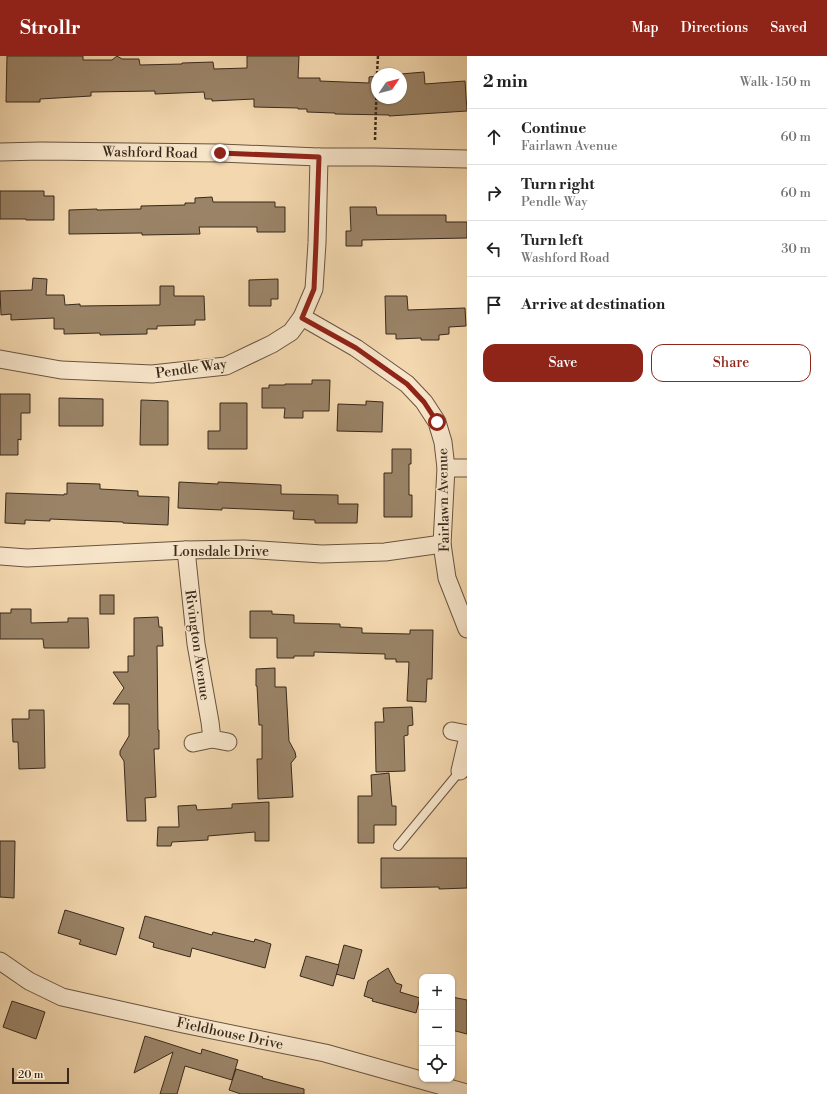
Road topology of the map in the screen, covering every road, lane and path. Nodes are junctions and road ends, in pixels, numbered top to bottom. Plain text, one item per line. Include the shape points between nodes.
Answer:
1 (378, 56) edge
2 (377, 68) edge
3 (376, 104) edge
4 (0, 152) edge
5 (319, 157) junction
6 (374, 157) junction
7 (467, 159) edge
8 (302, 318) junction
9 (0, 359) edge
10 (446, 468) junction
11 (467, 468) edge
12 (442, 544) junction
13 (186, 550) junction
14 (0, 556) edge
15 (467, 629) edge
16 (467, 741) edge
17 (193, 743) dead end
18 (460, 771) joint
19 (398, 846) dead end
20 (0, 961) edge
21 (467, 1093) edge

1 - 2 path
3 - 6 path
4 - 5 street, Washford Road via 220,153
5 - 6 street, Washford Road
5 - 8 street, Pendle Way via 314,289
6 - 7 street, Washford Road
8 - 9 street, Pendle Way via 291,332 226,366 152,374 61,370
8 - 10 street, Fairlawn Avenue via 356,348 407,384 420,397 437,422 443,442
10 - 11 street
10 - 12 street, Fairlawn Avenue
12 - 13 street, Lonsdale Drive via 385,552 322,554 244,549
12 - 15 street, Fairlawn Avenue via 447,578
13 - 14 street, Lonsdale Drive via 27,558
13 - 17 street, Rivington Avenue via 196,644 210,722 220,740
16 - 18 street
18 - 19 lane
20 - 21 street, Fieldhouse Drive via 29,981 62,997 325,1053

